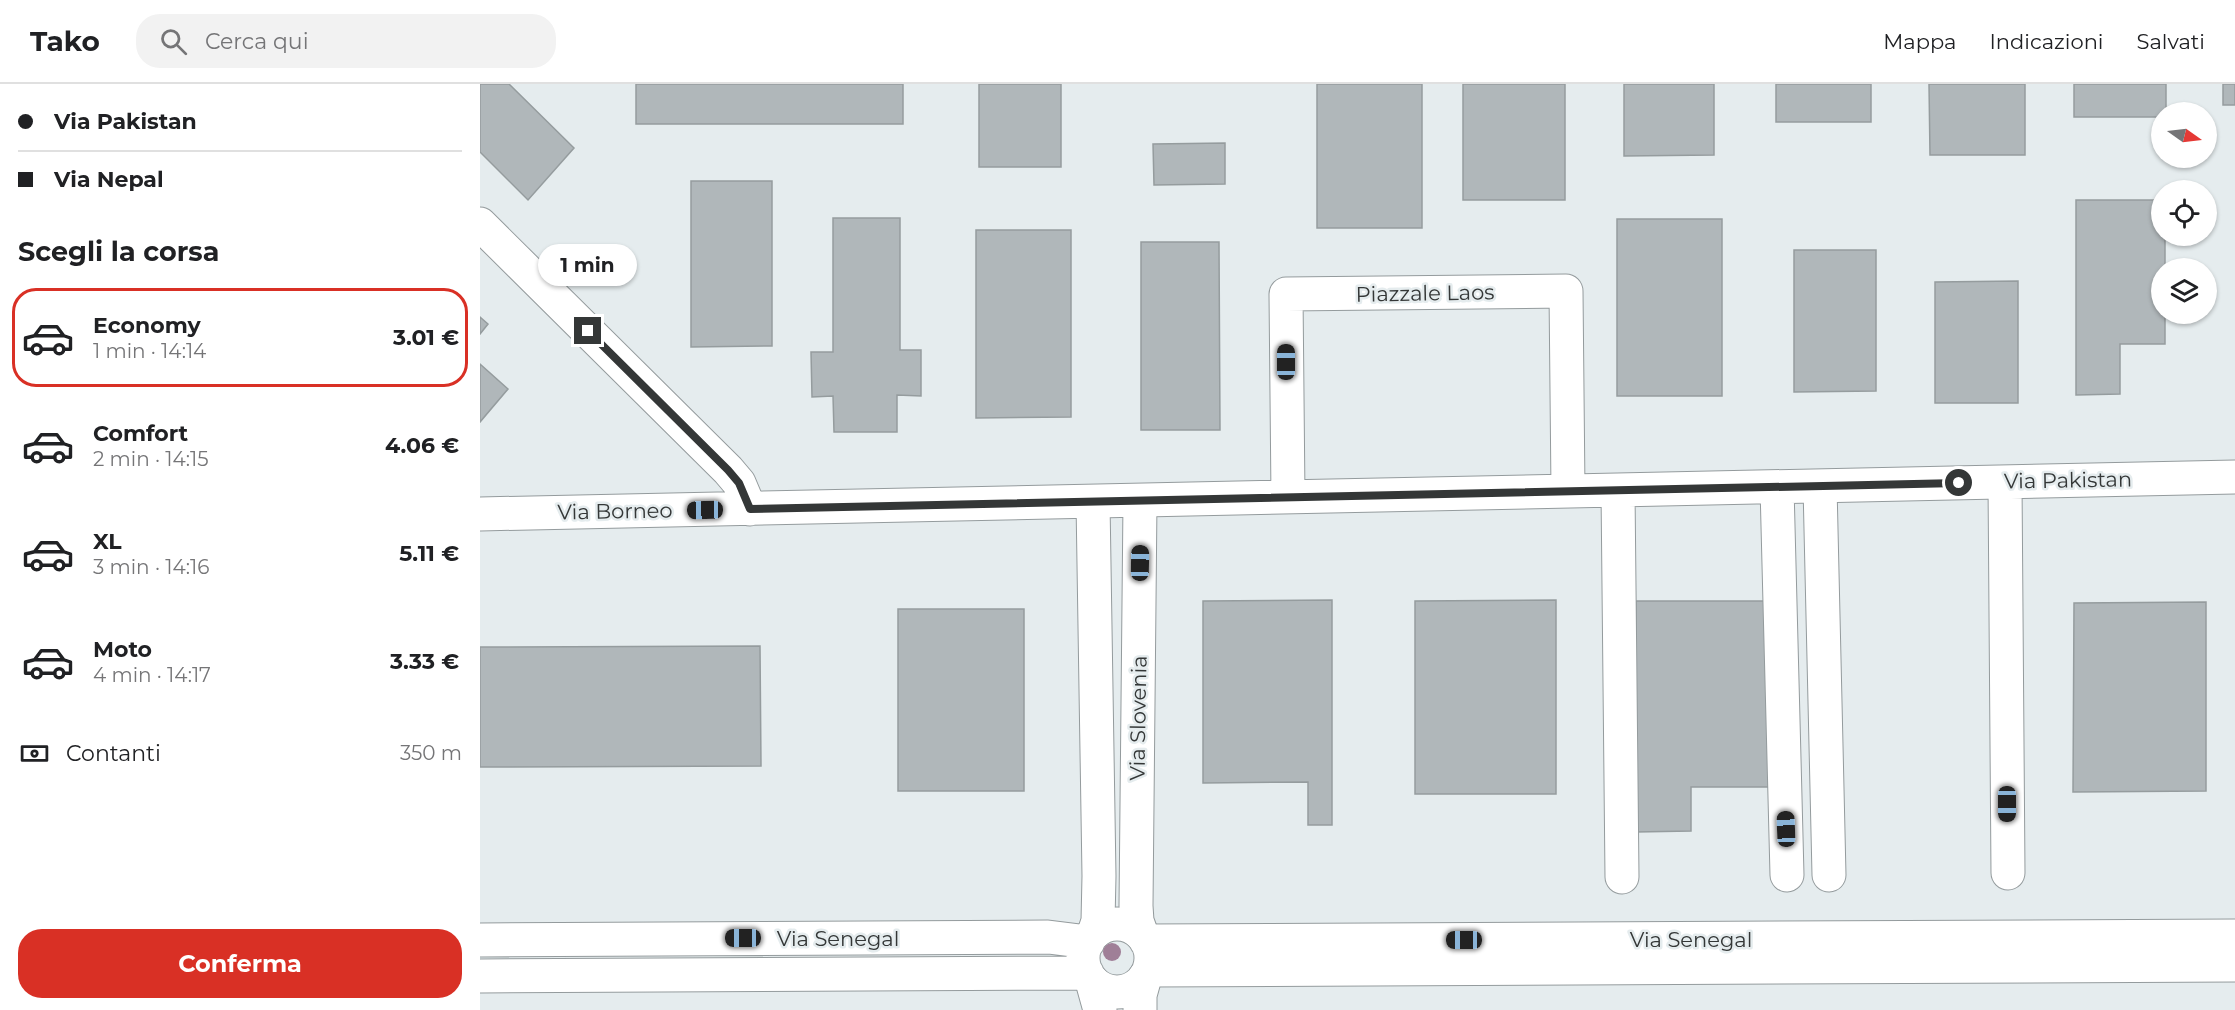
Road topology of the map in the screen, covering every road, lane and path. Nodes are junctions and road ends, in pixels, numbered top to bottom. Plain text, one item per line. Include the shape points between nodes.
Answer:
1 (480, 224) edge
2 (2235, 477) edge
3 (2005, 482) junction
4 (1820, 486) junction
5 (1777, 487) junction
6 (1618, 490) junction
7 (1568, 491) junction
8 (1288, 497) junction
9 (1140, 501) junction
10 (1094, 502) junction
11 (750, 509) junction
12 (480, 513) edge
13 (2008, 873) dead end
14 (1787, 875) dead end
15 (1829, 875) dead end
16 (1622, 877) dead end
17 (2235, 936) edge
18 (480, 940) edge
19 (1145, 956) junction
20 (2235, 965) edge
21 (1092, 968) edge
22 (480, 976) edge
23 (1140, 1010) edge

1 - 11 main road via 728,470 739,483
2 - 3 main road, Via Pakistan
3 - 4 main road, Via Pakistan
3 - 13 main road
4 - 5 main road, Via Pakistan
4 - 15 main road
5 - 6 main road, Via Pakistan
5 - 14 main road
6 - 7 main road, Via Pakistan
6 - 16 main road
7 - 8 main road, Via Pakistan
7 - 8 main road, Piazzale Laos via 1566,291 1286,294
8 - 9 main road, Via Pakistan
9 - 10 main road, Via Pakistan
9 - 19 main road, Via Slovenia via 1136,906
10 - 11 main road, Via Pakistan
10 - 21 main road, Via Slovenia via 1099,876
11 - 12 main road, Via Borneo
17 - 19 main road, Via Senegal
18 - 21 main road, Via Senegal via 1048,937
19 - 20 main road, Via Senegal
19 - 21 main road via 1130,990 1100,988
19 - 21 main road via 1134,929 1113,925
19 - 23 main road, Via Slovenia
21 - 22 main road, Via Senegal

